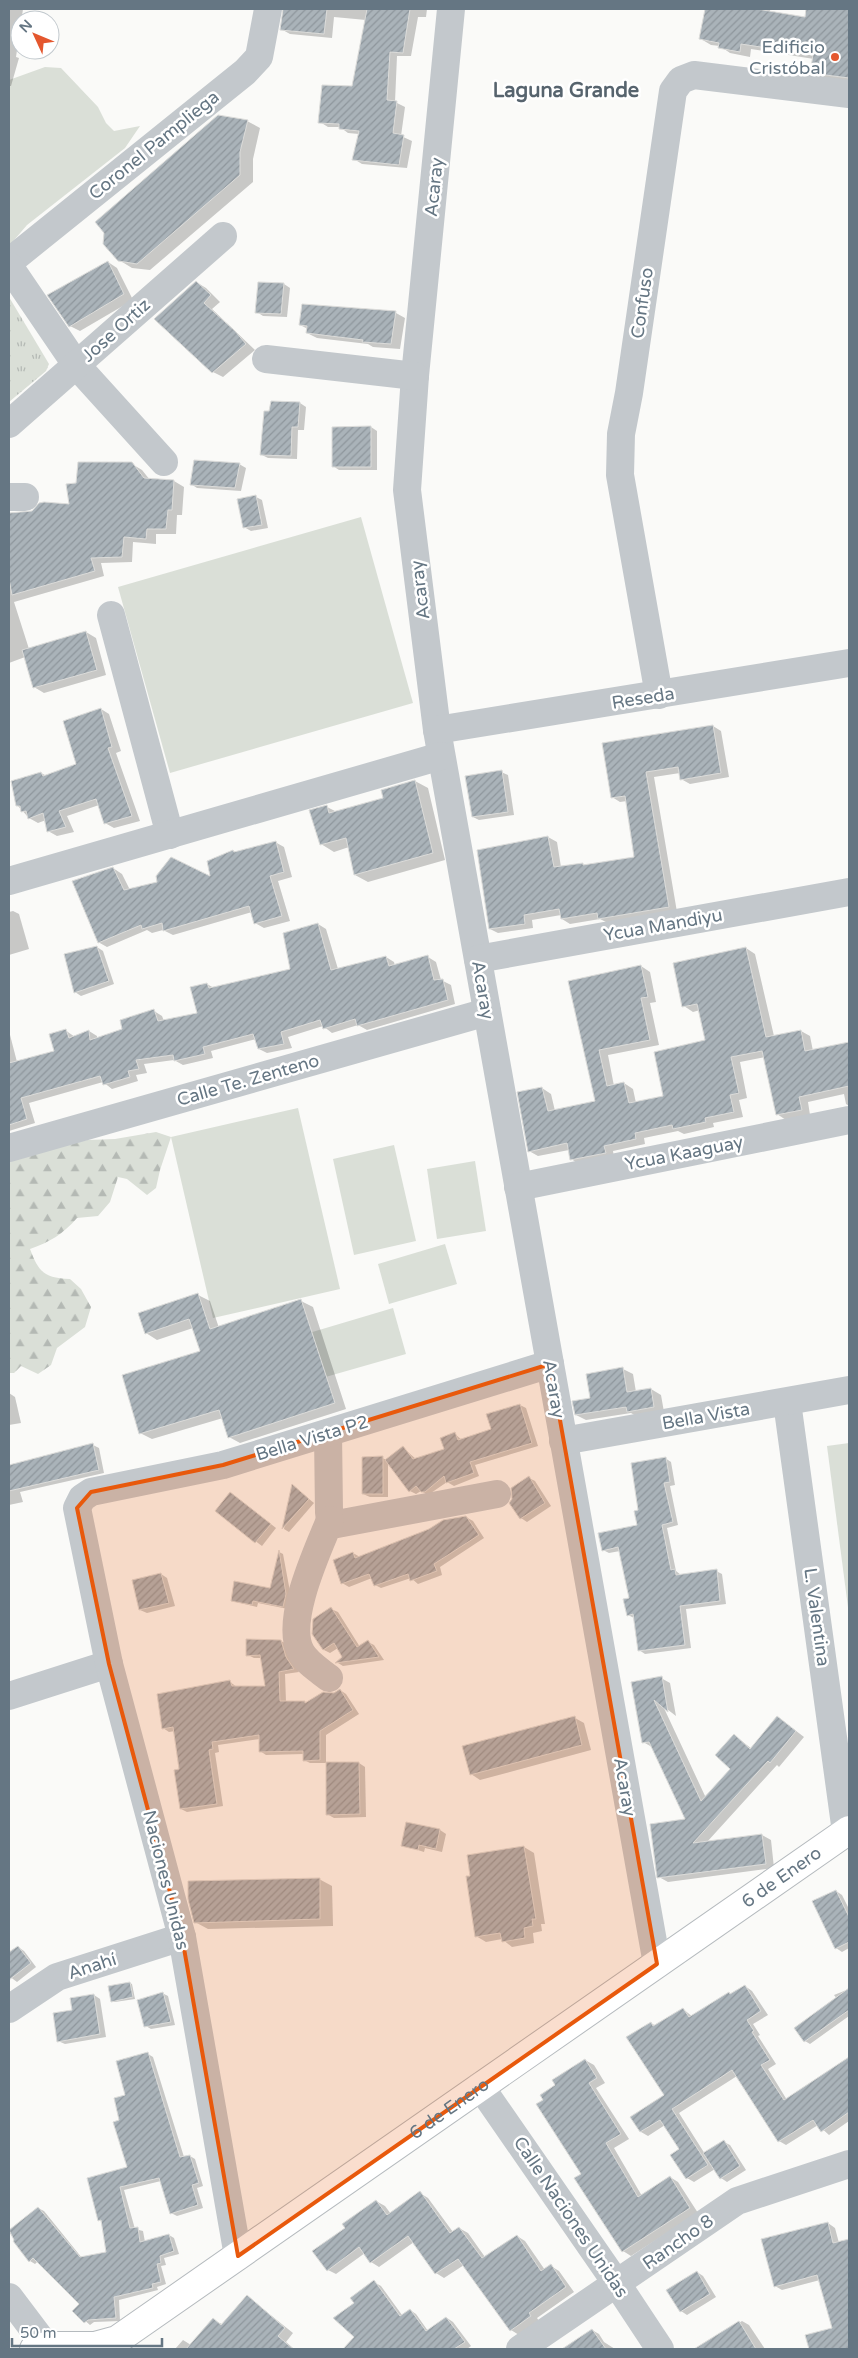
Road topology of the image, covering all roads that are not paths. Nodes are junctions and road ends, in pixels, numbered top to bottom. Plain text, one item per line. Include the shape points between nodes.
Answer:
1 (268, 9) edge
2 (451, 9) edge
3 (849, 94) edge
4 (223, 236) dead end
5 (9, 264) edge
6 (266, 359) dead end
7 (77, 366) junction
8 (415, 376) junction
9 (9, 424) edge
10 (164, 462) dead end
11 (111, 615) dead end
12 (849, 663) edge
13 (659, 695) junction
14 (437, 730) junction
15 (441, 756) junction
16 (170, 835) junction
17 (9, 881) edge
18 (849, 892) edge
19 (478, 959) junction
20 (487, 1012) junction
21 (849, 1120) edge
22 (9, 1148) edge
23 (518, 1187) junction
24 (550, 1364) junction
25 (849, 1390) edge
26 (787, 1402) junction
27 (328, 1433) junction
28 (563, 1441) junction
29 (498, 1494) dead end
30 (77, 1508) joint
31 (330, 1520) junction
32 (109, 1664) junction
33 (329, 1678) dead end
34 (9, 1696) edge
35 (848, 1831) edge
36 (182, 1937) junction
37 (657, 1964) junction
38 (9, 2009) edge
39 (480, 2086) junction
40 (849, 2164) edge
41 (238, 2256) junction
42 (618, 2284) junction
43 (9, 2297) edge
44 (40, 2348) edge
45 (97, 2348) edge
46 (520, 2349) edge
47 (660, 2349) edge

1 - 5 street, Coronel Pampliega via 259,57 245,72
2 - 8 street, Acaray
3 - 13 street, Confuso via 694,75 681,80 673,91 621,434 620,475
4 - 7 street, Jose Ortiz
5 - 7 street
6 - 8 street
7 - 9 street, Jose Ortiz
7 - 10 street
8 - 14 street, Acaray via 407,490
11 - 16 street
12 - 13 street, Reseda
13 - 14 street, Reseda
14 - 15 street, Acaray
15 - 16 street
15 - 19 street, Acaray
16 - 17 street
18 - 19 street, Ycua Mandiyu
19 - 20 street, Acaray
20 - 22 street, Calle Te. Zenteno
20 - 23 street, Acaray
21 - 23 street, Ycua Kaaguay
23 - 24 street, Acaray
24 - 27 street, Bella Vista P2
24 - 28 street, Acaray
25 - 26 street, Bella Vista
26 - 28 street, Bella Vista
26 - 35 street, L. Valentina
27 - 30 street, Bella Vista P2 via 223,1465 91,1492 82,1498
27 - 31 street
28 - 37 street, Acaray
29 - 31 street via 337,1524
30 - 32 street, Naciones Unidas
31 - 33 street via 302,1589 296,1624 300,1650
32 - 34 street
32 - 36 street, Naciones Unidas
35 - 37 main road, 6 de Enero
36 - 38 street, Anahí via 56,1977
36 - 41 street, Naciones Unidas
37 - 39 main road, 6 de Enero
39 - 41 main road, 6 de Enero
39 - 42 street, Calle Naciones Unidas
40 - 42 street, Rancho 8 via 738,2201
41 - 45 main road, 6 de Enero via 117,2340
42 - 46 street, Rancho 8
42 - 47 street, Calle Naciones Unidas
43 - 44 street
44 - 45 main road, 6 de Enero

